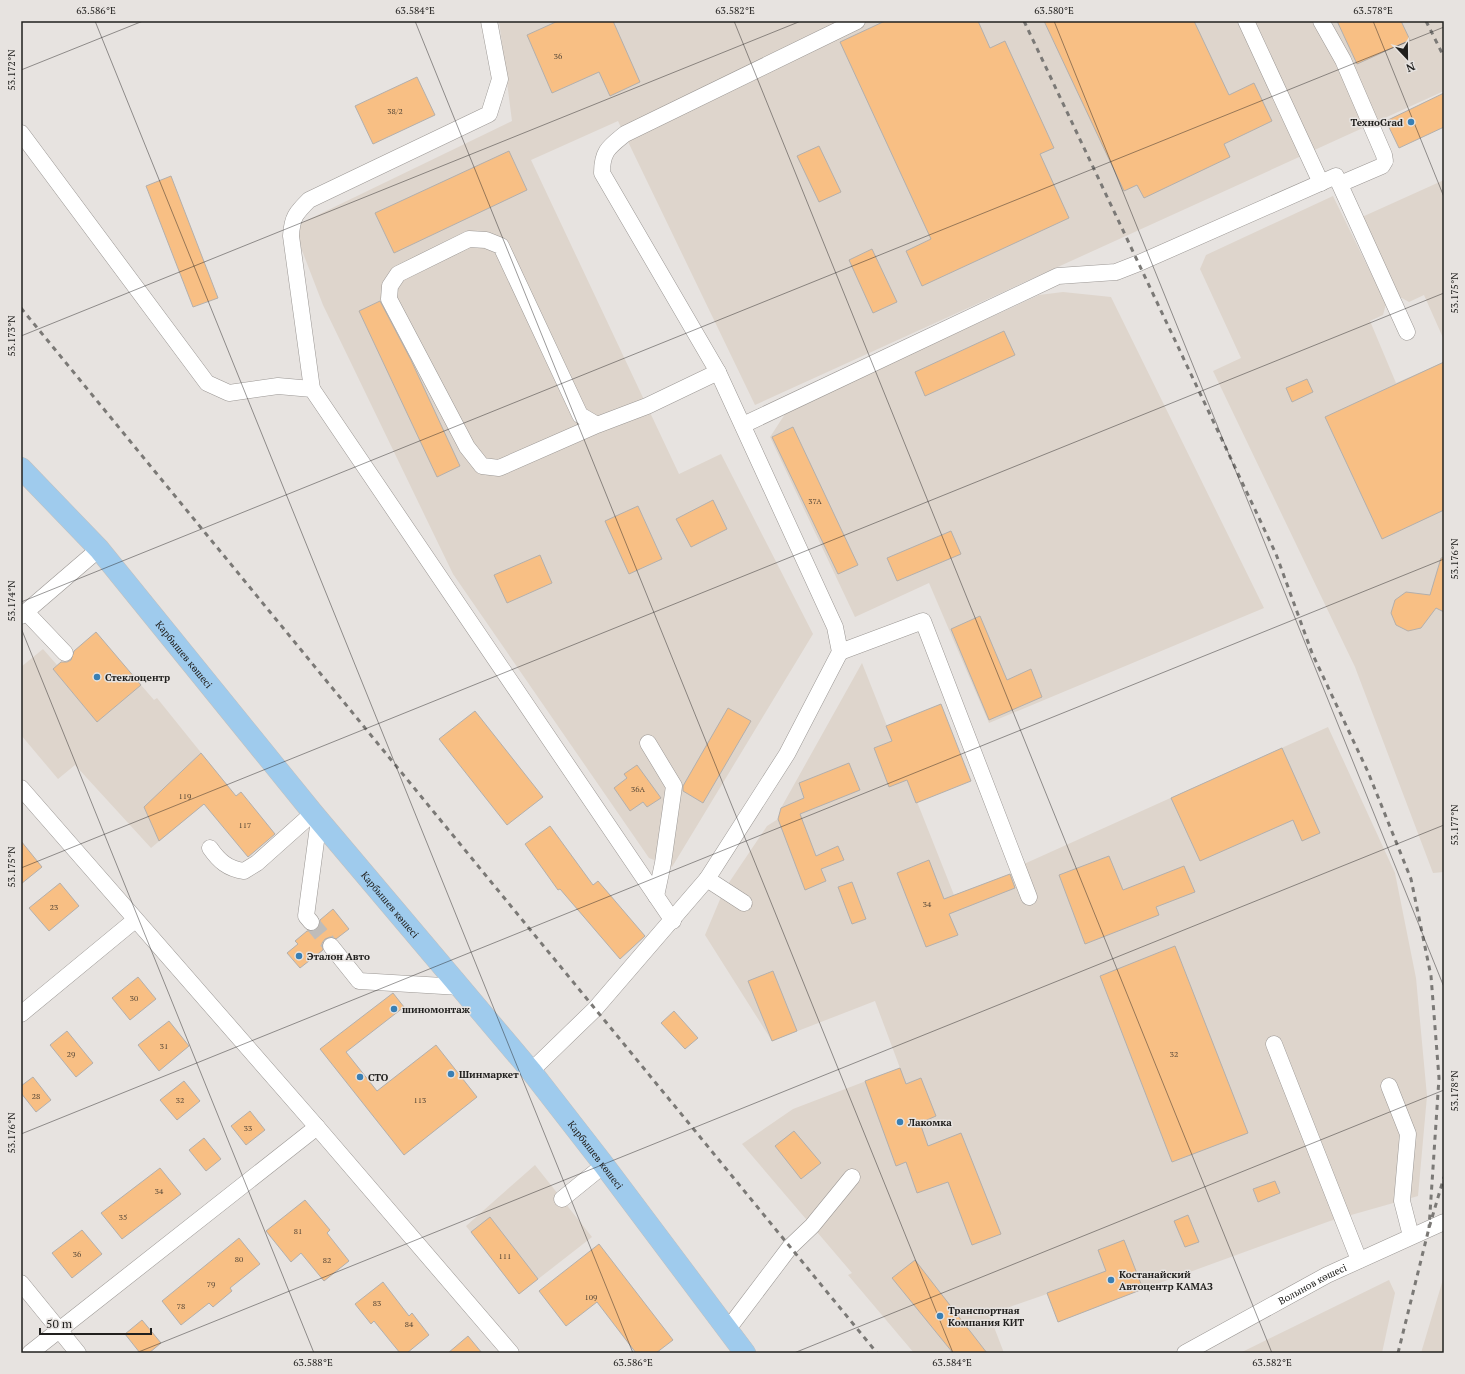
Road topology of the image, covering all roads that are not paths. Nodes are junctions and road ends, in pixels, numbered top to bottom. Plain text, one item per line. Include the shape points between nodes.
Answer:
1 (489, 21) edge
2 (857, 21) edge
3 (1246, 21) edge
4 (1321, 21) edge
5 (21, 133) edge
6 (1338, 180) junction
7 (1321, 183) junction
8 (1407, 332) dead end
9 (718, 372) junction
10 (312, 389) junction
11 (597, 425) junction
12 (743, 425) junction
13 (21, 468) edge
14 (99, 549) junction
15 (23, 614) edge
16 (840, 652) junction
17 (65, 653) dead end
18 (648, 743) dead end
19 (21, 788) edge
20 (316, 816) junction
21 (210, 848) dead end
22 (707, 879) junction
23 (656, 896) junction
24 (1029, 897) dead end
25 (744, 903) dead end
26 (135, 920) junction
27 (673, 921) junction
28 (311, 922) tunnel mouth
29 (331, 946) tunnel mouth
30 (460, 987) junction
31 (21, 1014) edge
32 (1274, 1044) dead end
33 (531, 1071) junction
34 (1389, 1086) dead end
35 (317, 1126) junction
36 (604, 1165) junction
37 (852, 1177) dead end
38 (562, 1199) dead end
39 (1444, 1222) edge
40 (1412, 1236) junction
41 (1359, 1260) junction
42 (21, 1283) edge
43 (59, 1329) junction
44 (728, 1329) junction
45 (30, 1353) edge
46 (78, 1353) edge
47 (511, 1353) edge
48 (745, 1353) edge
49 (1185, 1353) edge

1 - 10 street via 500,79 489,114 309,200 295,214 291,236
2 - 9 street via 625,134 607,149 602,159 602,173
3 - 7 street
4 - 6 street via 1343,60 1385,161 1382,166
5 - 10 street via 207,383 229,393 278,386
6 - 7 street
6 - 8 street
7 - 12 street via 1116,272 1058,276
9 - 11 street via 647,406
9 - 12 street
10 - 23 street
11 - 11 street via 580,415 501,246 486,240 468,239 398,274 390,286 390,299 467,447 482,466 499,468
12 - 16 street via 836,627
13 - 14 main road, Карбышев көшесі
14 - 15 street
14 - 20 main road, Карбышев көшесі
15 - 17 street
16 - 22 street via 787,754
16 - 24 street via 923,621
18 - 23 street via 674,786
19 - 26 street
20 - 21 street via 244,871 233,870 219,861
20 - 28 street via 306,916
20 - 30 main road, Карбышев көшесі
22 - 25 street
22 - 27 street
23 - 27 street
26 - 31 street
26 - 35 street
27 - 33 street via 595,1009
29 - 30 street via 359,980
30 - 33 main road, Карбышев көшесі
32 - 41 street
33 - 36 main road, Карбышев көшесі
34 - 40 street via 1408,1134 1402,1201
35 - 43 street
35 - 47 street
36 - 38 street
36 - 44 main road, Карбышев көшесі
37 - 44 street via 812,1226 790,1247
39 - 40 street, Волынов көшесі
40 - 41 street, Волынов көшесі
41 - 49 street, Волынов көшесі
42 - 43 street
43 - 45 street
43 - 46 street
44 - 48 main road, Карбышев көшесі

